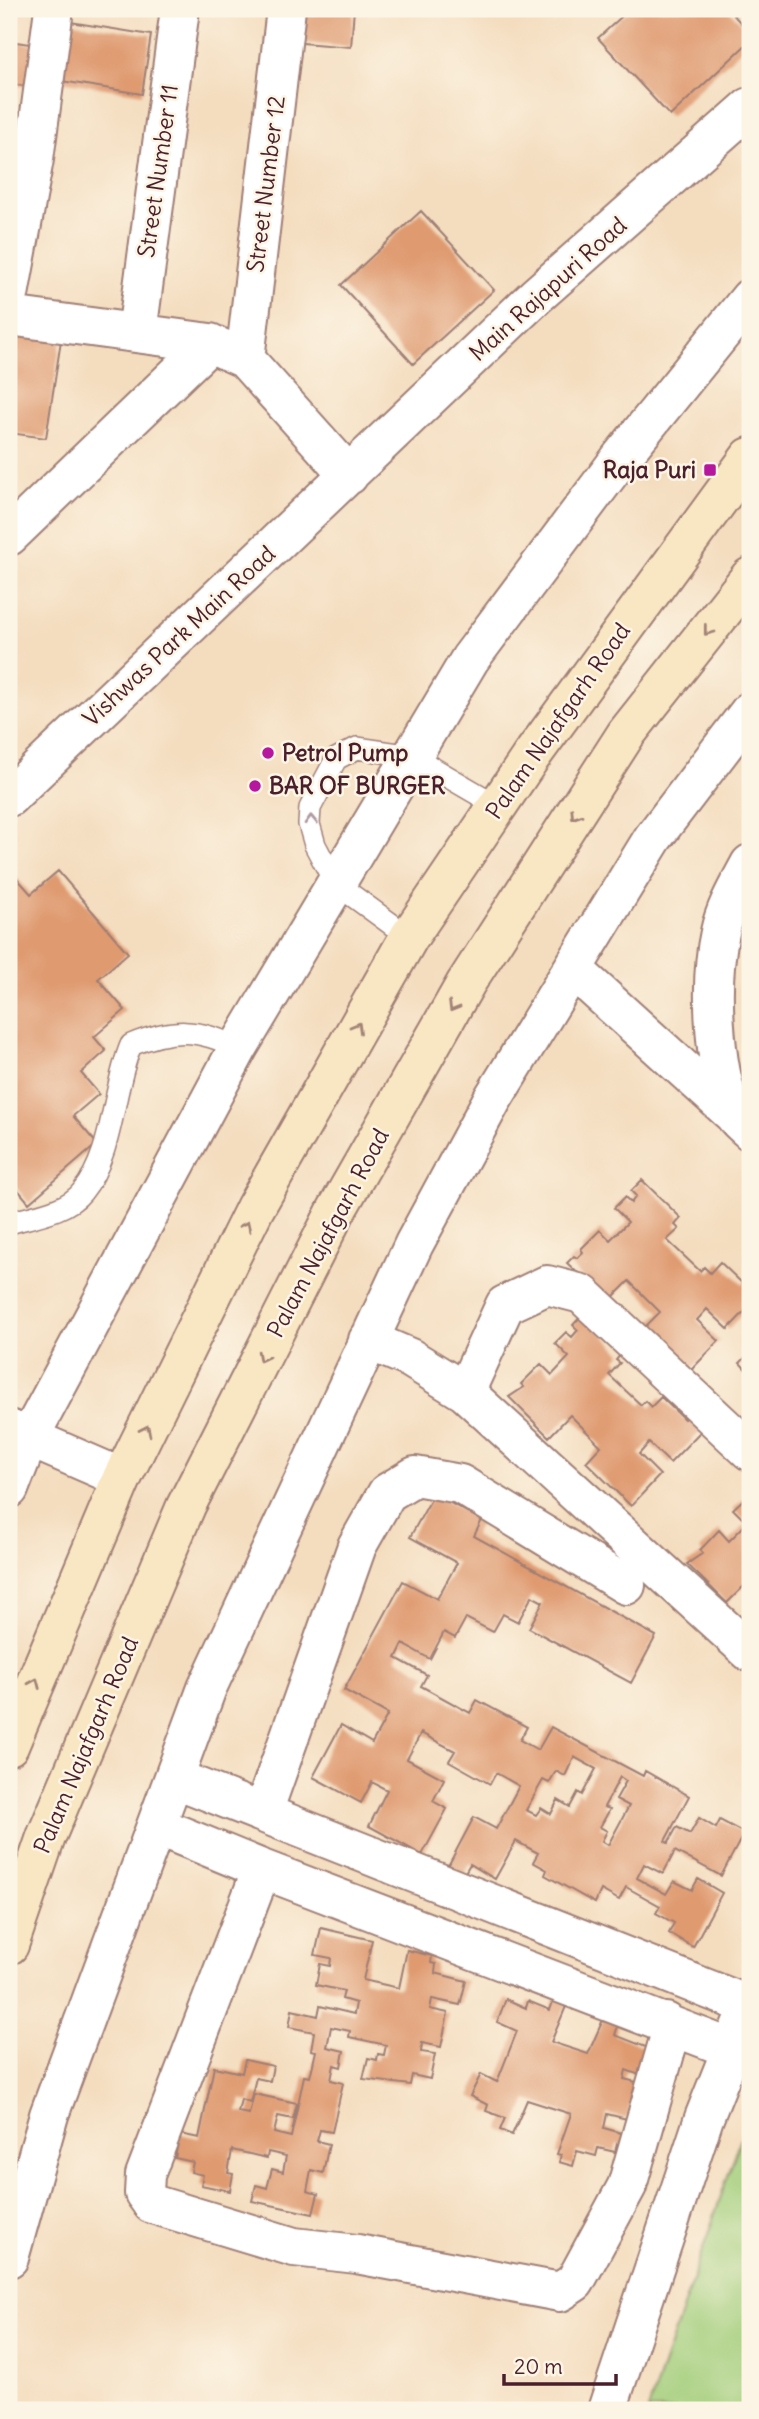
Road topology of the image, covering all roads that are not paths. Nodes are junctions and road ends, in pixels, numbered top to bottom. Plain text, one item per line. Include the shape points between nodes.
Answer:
1 (54, 9) edge
2 (180, 9) edge
3 (286, 9) edge
4 (750, 107) edge
5 (9, 295) edge
6 (750, 298) edge
7 (9, 316) edge
8 (137, 333) junction
9 (210, 343) junction
10 (246, 359) junction
11 (750, 457) edge
12 (349, 475) junction
13 (9, 536) edge
14 (750, 577) edge
15 (750, 712) edge
16 (412, 756) junction
17 (9, 797) edge
18 (498, 806) junction
19 (750, 864) edge
20 (335, 883) junction
21 (408, 937) junction
22 (573, 970) junction
23 (238, 1048) junction
24 (741, 1122) edge
25 (9, 1223) edge
26 (368, 1340) junction
27 (465, 1392) junction
28 (19, 1433) edge
29 (750, 1451) edge
30 (122, 1478) junction
31 (9, 1489) edge
32 (626, 1585) dead end
33 (750, 1652) edge
34 (9, 1746) edge
35 (174, 1778) junction
36 (263, 1812) junction
37 (157, 1826) junction
38 (262, 1869) junction
39 (9, 1945) edge
40 (749, 2002) edge
41 (666, 2022) junction
42 (732, 2049) junction
43 (9, 2258) edge
44 (607, 2410) edge

1 - 5 street via 34,159
2 - 8 street, Street Number 11
3 - 10 street, Street Number 12
4 - 12 street, Main Rajapuri Road via 536,296
6 - 16 street via 622,456 470,659
7 - 8 street
8 - 9 street
9 - 10 street
9 - 13 street
10 - 12 street
11 - 18 main road, Palam Najafgarh Road
12 - 17 street, Vishwas Park Main Road
14 -> 39 main road, Palam Najafgarh Road via 619,746 466,983 336,1211 186,1506 46,1837
15 - 22 street via 653,838
16 - 18 lane
16 - 20 street
20 -> 16 lane via 309,824 319,786 336,759 357,748
18 - 21 main road, Palam Najafgarh Road
19 - 24 street via 720,928 716,948 717,1035
20 - 21 lane
20 - 23 street
30 -> 21 main road, Palam Najafgarh Road via 255,1208
22 - 24 street
22 - 26 street via 492,1100
23 - 25 lane via 191,1031 161,1032 131,1045 98,1162 81,1193 54,1211
23 - 28 street
26 - 27 street via 410,1357
26 - 35 street via 207,1688
27 - 29 street via 505,1306 547,1285 582,1294
27 - 33 street
28 - 30 street
28 - 31 street
34 -> 30 main road, Palam Najafgarh Road
32 - 36 street via 460,1484 415,1476 387,1493 357,1546
35 - 36 street
35 - 37 street
36 - 40 street
37 - 38 street
37 - 43 street via 49,2115
38 - 41 street
38 - 41 street via 145,2175 144,2193 152,2204 293,2247 358,2254 560,2292 575,2282 627,2186 669,2039
40 - 42 street
41 - 42 street
42 - 44 street via 704,2118

